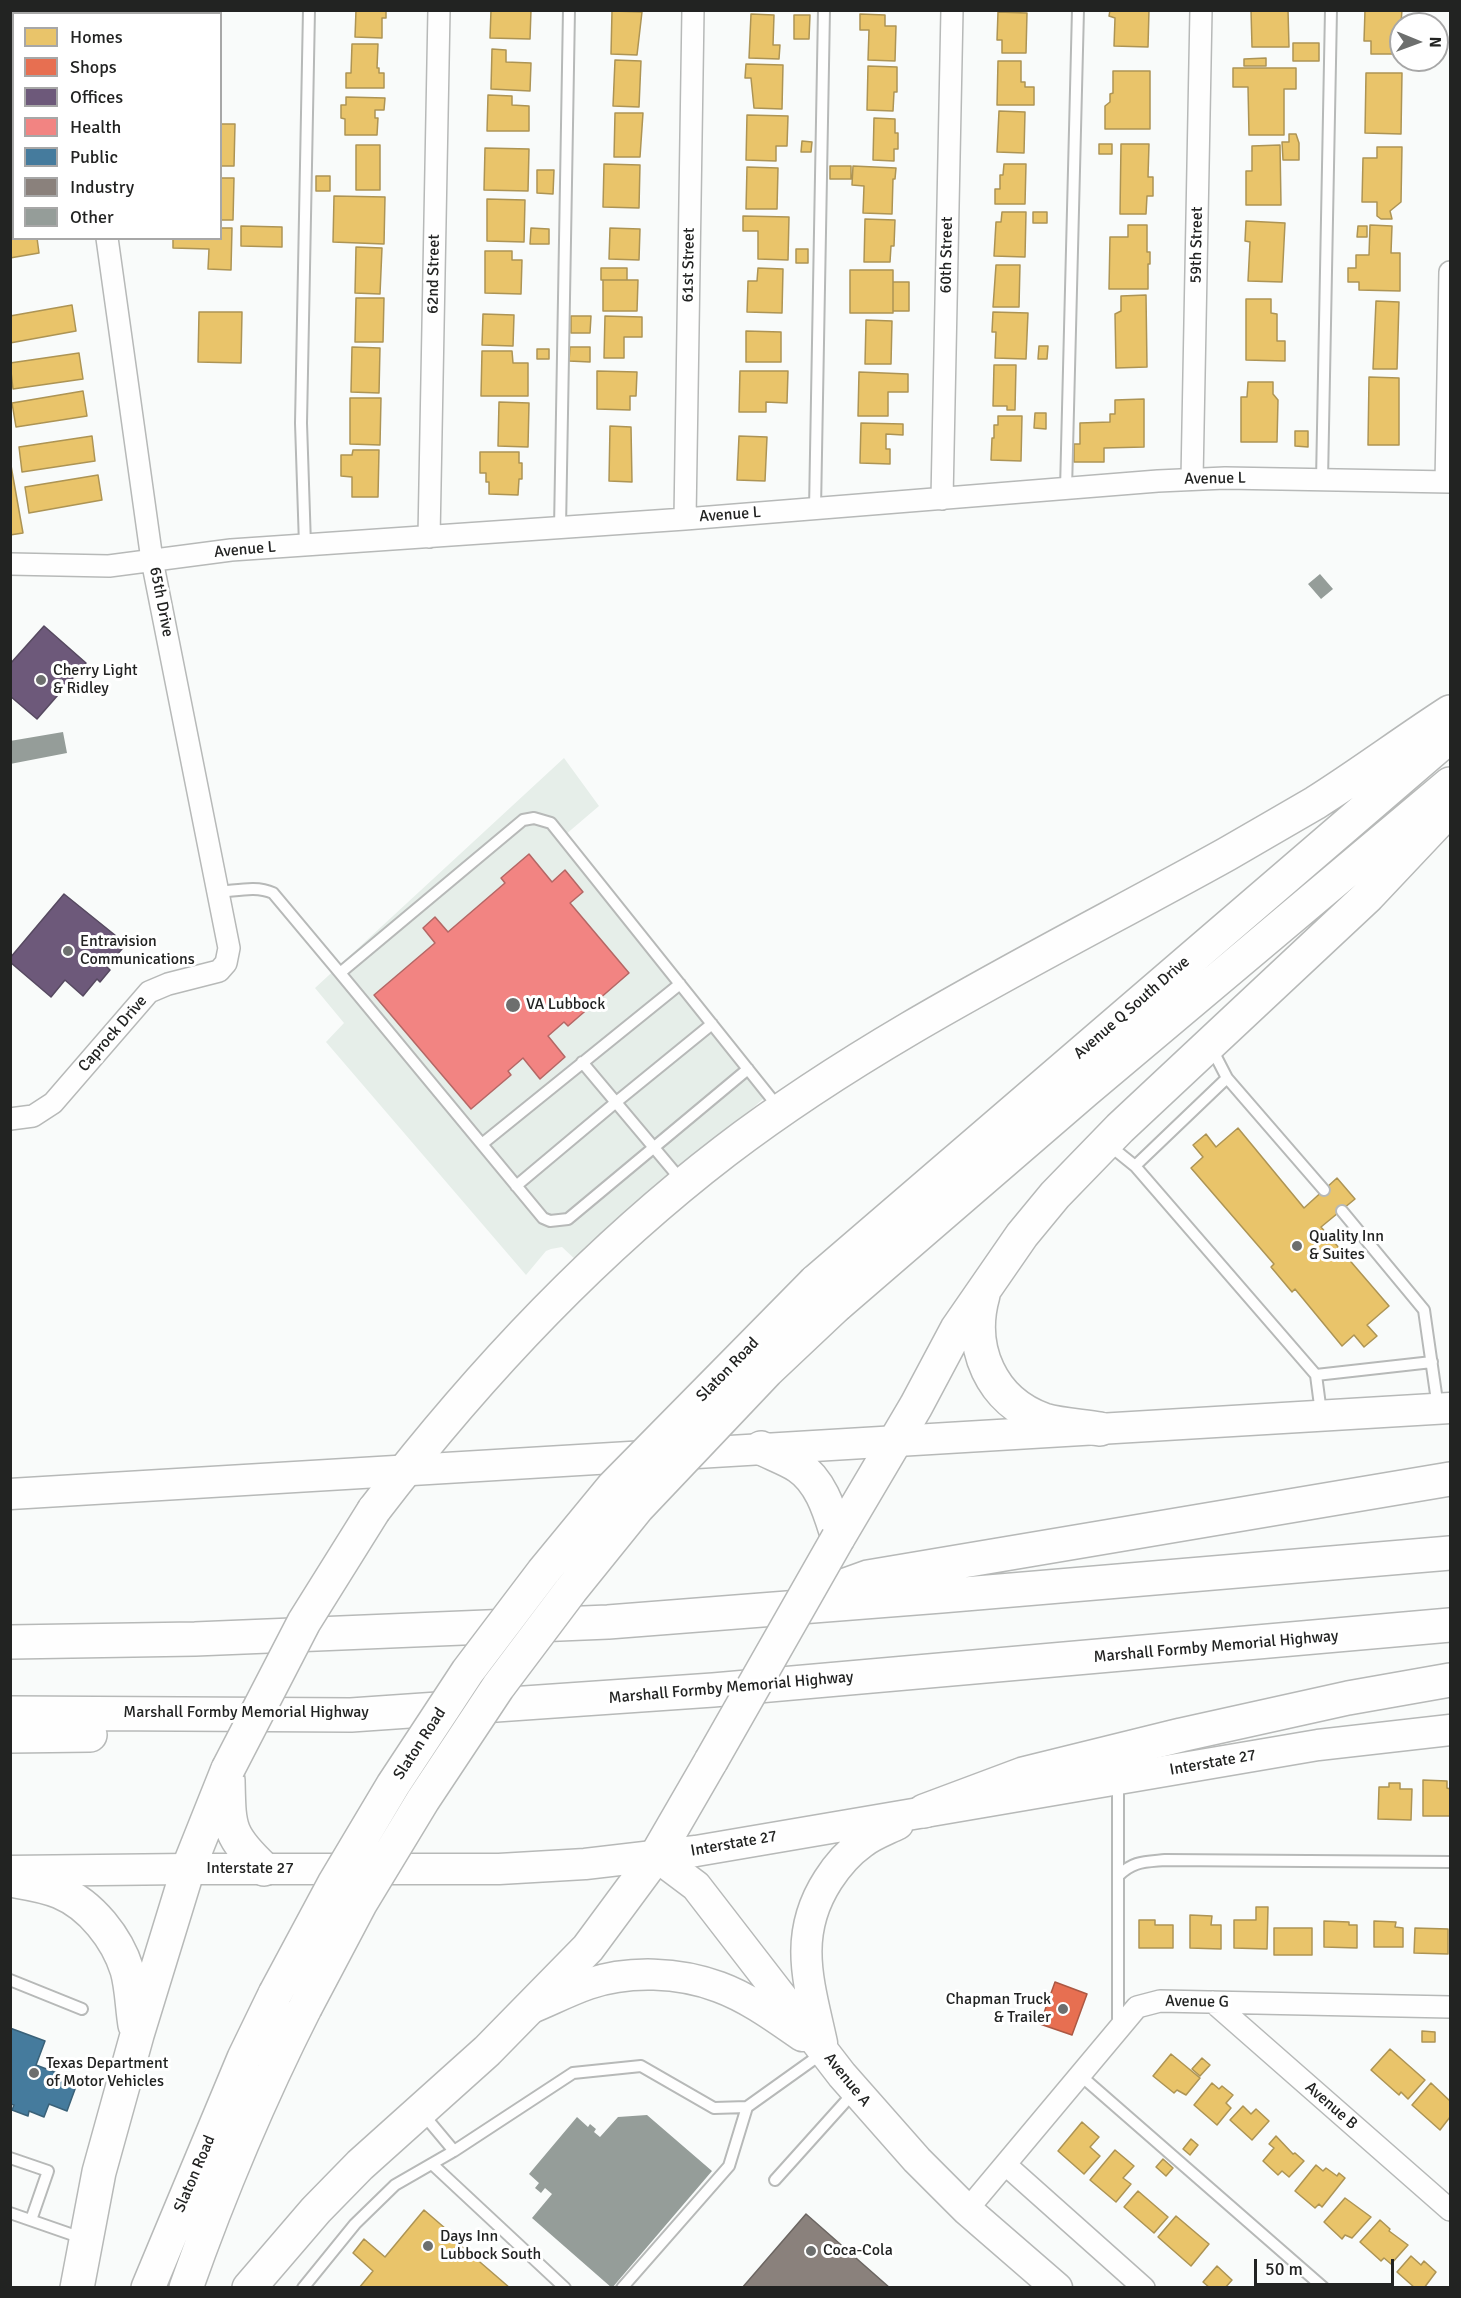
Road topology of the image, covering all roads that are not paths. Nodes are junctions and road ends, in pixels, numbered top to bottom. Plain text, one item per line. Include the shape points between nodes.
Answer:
1 (309, 10) edge
2 (439, 10) edge
3 (569, 10) edge
4 (693, 10) edge
5 (824, 10) edge
6 (951, 10) edge
7 (1078, 10) edge
8 (1202, 10) edge
9 (1331, 10) edge
10 (107, 240) edge
11 (1450, 272) edge
12 (1192, 479) junction
13 (1322, 480) junction
14 (1448, 482) edge
15 (1066, 489) junction
16 (942, 499) junction
17 (815, 509) junction
18 (685, 519) junction
19 (561, 528) junction
20 (429, 537) junction
21 (305, 545) junction
22 (152, 560) junction
23 (10, 564) edge
24 (1450, 712) edge
25 (1450, 736) edge
26 (1450, 784) edge
27 (1450, 808) edge
28 (218, 892) junction
29 (226, 963) joint
30 (340, 973) junction
31 (680, 984) junction
32 (712, 1024) junction
33 (1209, 1044) junction
34 (582, 1062) junction
35 (748, 1069) junction
36 (1227, 1078) junction
37 (615, 1102) junction
38 (782, 1110) junction
39 (10, 1119) edge
40 (1106, 1142) junction
41 (482, 1144) junction
42 (654, 1148) junction
43 (1135, 1166) junction
44 (684, 1183) junction
45 (516, 1186) junction
46 (1324, 1190) dead end
47 (1342, 1211) dead end
48 (815, 1282) joint
49 (985, 1287) junction
50 (837, 1305) joint
51 (1431, 1362) junction
52 (1316, 1375) junction
53 (1444, 1408) edge
54 (1322, 1415) junction
55 (1100, 1428) junction
56 (897, 1439) junction
57 (760, 1448) junction
58 (405, 1469) junction
59 (1450, 1479) edge
60 (10, 1494) edge
61 (838, 1538) junction
62 (1450, 1553) edge
63 (780, 1608) junction
64 (1450, 1625) edge
65 (10, 1642) edge
66 (1450, 1680) edge
67 (10, 1713) edge
68 (351, 1715) junction
69 (1450, 1730) edge
70 (10, 1736) edge
71 (228, 1769) junction
72 (1118, 1779) junction
73 (924, 1811) junction
74 (656, 1856) junction
75 (1450, 1862) edge
76 (188, 1869) junction
77 (264, 1869) junction
78 (10, 1871) edge
79 (1118, 1876) junction
80 (10, 1880) edge
81 (10, 1980) edge
82 (1213, 2002) junction
83 (82, 2009) dead end
84 (529, 2009) junction
85 (1449, 2009) edge
86 (1118, 2029) junction
87 (136, 2035) junction
88 (824, 2052) junction
89 (1080, 2075) junction
90 (856, 2091) junction
91 (747, 2107) junction
92 (420, 2110) junction
93 (454, 2151) junction
94 (10, 2158) edge
95 (432, 2164) junction
96 (1006, 2165) junction
97 (99, 2172) junction
98 (776, 2180) dead end
99 (967, 2210) junction
100 (1450, 2211) edge
101 (10, 2213) edge
102 (31, 2220) junction
103 (79, 2237) junction
104 (289, 2242) junction
105 (63, 2288) edge
106 (77, 2288) edge
107 (148, 2288) edge
108 (186, 2288) edge
109 (249, 2288) edge
110 (266, 2288) edge
111 (303, 2288) edge
112 (565, 2288) edge
113 (622, 2288) edge
114 (1057, 2288) edge
115 (1144, 2288) edge
116 (1324, 2288) edge

1 - 21 lane via 301,423
2 - 20 street, 62nd Street
3 - 19 lane
4 - 18 street, 61st Street
5 - 17 lane
6 - 16 street, 60th Street
7 - 15 lane
8 - 12 street, 59th Street
9 - 13 lane
10 - 22 street, 65th Drive
11 - 14 street
12 - 13 street, Avenue L
12 - 15 street, Avenue L
13 - 14 street, Avenue L
15 - 16 street, Avenue L
16 - 17 street, Avenue L
17 - 18 street, Avenue L
18 - 19 street, Avenue L
19 - 20 street, Avenue L
20 - 21 street, Avenue L
21 - 22 street, Avenue L
22 - 23 street, Avenue L via 109,566
22 - 28 street, 65th Drive
24 - 38 highway via 1316,802 881,1046
25 - 48 highway, Avenue Q South Drive
26 - 50 highway, Avenue Q South Drive
27 - 33 highway via 1368,896
28 - 29 street, 65th Drive via 229,948
28 - 30 lane via 255,889 273,893
29 - 39 street, Caprock Drive via 219,972 149,992 53,1103 33,1116
30 - 31 lane via 523,820 534,818 551,824
30 - 41 lane
31 - 32 lane
31 - 34 lane
32 - 35 lane
32 - 37 lane
33 - 36 lane
33 - 40 highway
34 - 37 lane
34 - 41 lane
35 - 38 lane
35 - 42 lane
36 - 43 lane
36 - 46 lane
37 - 42 lane
37 - 45 lane
38 - 44 highway
40 - 43 lane
40 - 49 highway via 1055,1195
41 - 45 lane
42 - 44 lane
42 - 45 lane via 568,1220 543,1218
43 - 52 lane
44 - 58 highway via 584,1272 507,1351
47 - 51 lane via 1424,1310
48 - 107 highway, Slaton Road, bridge via 613,1487 468,1671 393,1785 275,1994
49 - 55 highway via 979,1309 978,1340 982,1358 998,1388 1029,1414 1047,1421
49 - 56 highway via 957,1329
50 - 108 highway, Slaton Road, bridge via 767,1371 646,1499 498,1687 423,1800 360,1904 269,2079
51 - 52 lane
51 - 53 lane
52 - 54 lane
53 - 54 main road
54 - 55 main road
55 - 56 main road
56 - 57 main road
56 - 61 highway
57 - 58 main road
57 - 61 highway via 800,1467 816,1483
58 - 60 main road
58 - 71 highway, bridge via 374,1510 304,1622
59 - 63 highway via 868,1577
61 - 74 highway, bridge
62 - 63 highway
63 - 65 highway via 608,1622 195,1639
64 - 68 highway, Marshall Formby Memorial Highway via 725,1690
66 - 73 highway via 1348,1698 1057,1765
67 - 68 highway, Marshall Formby Memorial Highway
68 - 70 highway via 93,1735
69 - 72 main road, Interstate 27 via 1318,1745
71 - 76 highway
71 - 77 highway via 229,1822 241,1847
72 - 73 main road, Interstate 27
72 - 79 lane
73 - 74 main road, Interstate 27
73 - 88 main road via 862,1843 837,1865 813,1909 806,1935 807,1975
74 - 77 main road, Interstate 27 via 499,1869
74 - 84 highway via 588,1948
74 - 88 main road, Avenue A via 696,1886
75 - 79 lane via 1165,1860 1138,1862 1127,1866
76 - 77 main road, Interstate 27
76 - 78 main road, Interstate 27
76 - 87 highway
79 - 86 lane
80 - 87 highway via 60,1892 101,1924 127,1971
81 - 83 lane
82 - 85 street, Avenue G
82 - 86 street, Avenue G via 1160,2001 1137,2007
82 - 100 street, Avenue B
84 - 88 main road via 590,1983 644,1974 675,1976 720,1987 748,2001
84 - 92 highway
86 - 89 street, Avenue G
87 - 97 highway
88 - 90 main road, Avenue A
88 - 91 lane
89 - 96 street, Avenue G
89 - 116 lane
90 - 98 lane
90 - 99 main road, Avenue A
91 - 93 lane via 714,2108 641,2066 573,2073
91 - 113 lane via 729,2166
92 - 93 lane
92 - 104 highway via 316,2210
93 - 95 lane
94 - 102 lane via 48,2171
95 - 111 lane via 395,2185 355,2224
95 - 112 lane
96 - 99 street, Avenue G
96 - 115 street
97 - 103 street
97 - 106 highway
99 - 114 main road, Avenue A
101 - 102 lane
102 - 103 lane
103 - 105 street
104 - 109 highway
104 - 110 street

